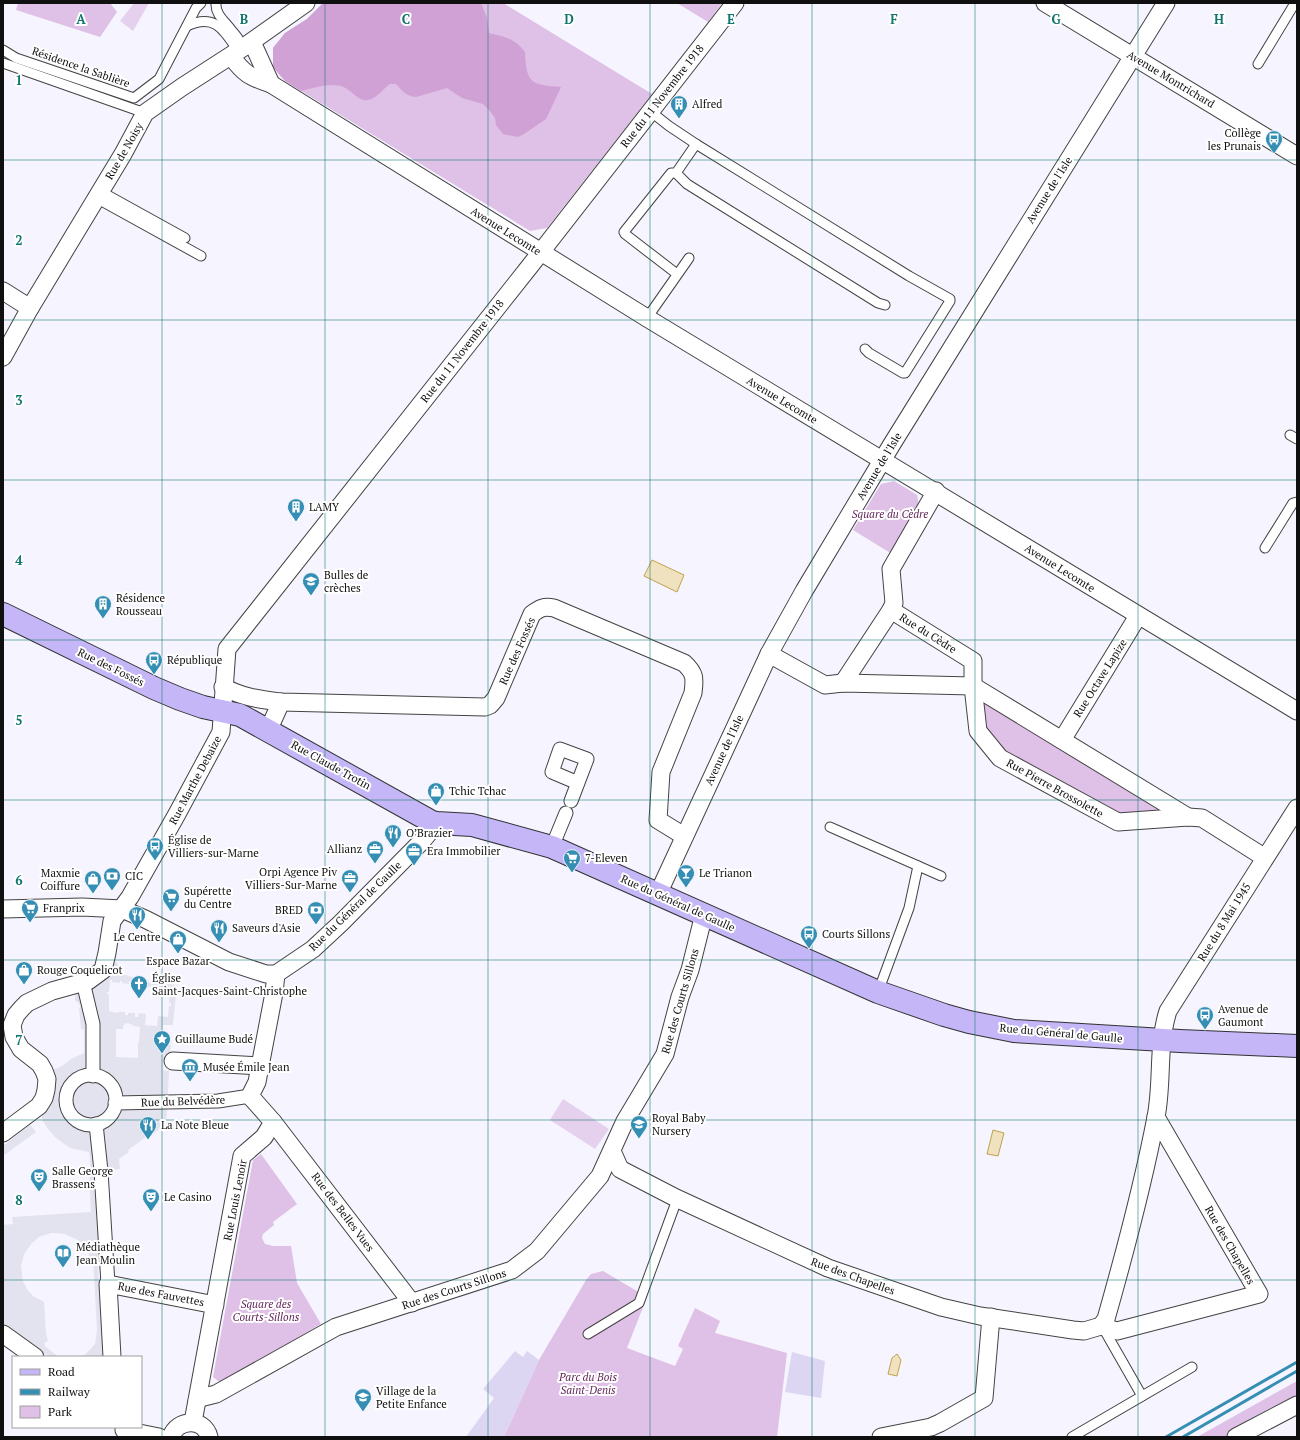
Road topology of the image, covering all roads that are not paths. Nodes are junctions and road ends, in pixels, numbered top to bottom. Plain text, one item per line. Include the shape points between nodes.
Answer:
1 (201, 3) edge
2 (216, 3) edge
3 (306, 3) edge
4 (735, 3) edge
5 (1045, 3) edge
6 (1166, 3) edge
7 (1296, 3) edge
8 (187, 26) junction
9 (241, 49) junction
10 (3, 50) edge
11 (1132, 56) junction
12 (3, 63) edge
13 (1258, 64) dead end
14 (271, 84) junction
15 (650, 111) junction
16 (145, 113) junction
17 (696, 144) junction
18 (1297, 156) edge
19 (676, 173) junction
20 (98, 194) junction
21 (185, 238) dead end
22 (540, 252) junction
23 (201, 256) dead end
24 (689, 258) dead end
25 (677, 274) junction
26 (3, 291) edge
27 (885, 305) dead end
28 (30, 308) junction
29 (647, 318) junction
30 (865, 349) dead end
31 (3, 357) edge
32 (883, 461) junction
33 (936, 491) junction
34 (1297, 502) edge
35 (1265, 548) dead end
36 (891, 610) junction
37 (3, 614) edge
38 (1138, 616) junction
39 (769, 654) junction
40 (843, 683) junction
41 (973, 686) junction
42 (224, 687) junction
43 (281, 702) junction
44 (223, 711) junction
45 (1297, 711) edge
46 (268, 730) junction
47 (1062, 740) junction
48 (578, 782) dead end
49 (571, 800) dead end
50 (1297, 808) edge
51 (566, 813) dead end
52 (1188, 816) junction
53 (437, 823) junction
54 (830, 827) dead end
55 (684, 836) junction
56 (552, 847) junction
57 (1259, 854) dead end
58 (918, 866) junction
59 (941, 876) dead end
60 (658, 894) junction
61 (3, 909) edge
62 (122, 909) junction
63 (704, 914) junction
64 (276, 974) junction
65 (85, 981) junction
66 (878, 992) junction
67 (8, 1031) edge
68 (1162, 1040) junction
69 (1297, 1046) edge
70 (173, 1061) dead end
71 (260, 1066) junction
72 (93, 1076) junction
73 (46, 1090) junction
74 (67, 1095) junction
75 (250, 1096) junction
76 (116, 1103) junction
77 (1156, 1117) junction
78 (273, 1122) junction
79 (96, 1124) junction
80 (3, 1133) edge
81 (612, 1151) junction
82 (620, 1169) junction
83 (600, 1176) junction
84 (676, 1198) junction
85 (108, 1284) junction
86 (412, 1303) junction
87 (215, 1305) junction
88 (991, 1317) junction
89 (1102, 1326) junction
90 (3, 1334) edge
91 (588, 1334) dead end
92 (34, 1356) edge
93 (112, 1356) edge
94 (1192, 1367) dead end
95 (216, 1394) junction
96 (1142, 1396) junction
97 (196, 1401) junction
98 (1297, 1405) edge
99 (201, 1428) edge
100 (122, 1431) edge
101 (159, 1437) edge
102 (171, 1437) edge
103 (881, 1437) edge
104 (1072, 1437) edge
105 (1236, 1437) edge

1 - 8 lane, Résidence la Sablière
2 - 9 lane via 219,15 233,31
3 - 9 street, Rue de Noisy
4 - 15 street, Rue du 11 Novembre 1918
5 - 11 street, Avenue Montrichard
6 - 11 street, Avenue de l'Isle
7 - 13 lane
8 - 9 lane via 206,20 214,23
8 - 10 lane, Résidence la Sablière via 159,79 134,98 16,58
9 - 14 street
9 - 14 street, Avenue Lecomte via 242,70
9 - 16 street, Rue de Noisy
11 - 18 street, Avenue Montrichard
11 - 32 street, Avenue de l'Isle
12 - 16 lane
14 - 22 street, Avenue Lecomte
15 - 17 lane
15 - 22 street, Rue du 11 Novembre 1918
16 - 20 street, Rue de Noisy
17 - 19 lane
17 - 30 lane via 950,299 905,373
19 - 25 lane via 671,173 624,232
19 - 27 lane via 687,184
20 - 21 lane
20 - 23 lane
20 - 28 street, Rue de Noisy
22 - 29 street, Avenue Lecomte
22 - 42 street, Rue du 11 Novembre 1918 via 227,649
24 - 25 lane
25 - 29 lane
26 - 28 street
28 - 31 street, Rue de Noisy
29 - 32 street, Avenue Lecomte
32 - 33 street, Avenue Lecomte
32 - 39 street, Avenue de l'Isle
33 - 36 street, Rue du Cèdre via 891,569 894,603
33 - 38 street, Avenue Lecomte
34 - 35 lane via 1293,503
36 - 40 street
36 - 41 street, Rue du Cèdre via 973,661
37 - 44 main road, Rue des Fossés via 154,688 184,701
38 - 45 street, Avenue Lecomte
38 - 47 street, Rue Octave Lapize
39 - 40 street, Rue Pierre Brossolette via 825,685
39 - 55 street, Avenue de l'Isle
40 - 41 street, Rue Pierre Brossolette
41 - 47 street, Rue Pierre Brossolette
41 - 52 street, Rue Pierre Brossolette via 978,731 1000,758 1118,822
42 - 43 street, Rue des Fossés via 251,698
42 - 44 street, Rue du 11 Novembre 1918
43 - 46 street
43 - 55 street, Rue des Fossés via 485,707 496,698 532,614 546,606 554,608 684,663 692,670 695,681 692,692 661,772 658,820
44 - 46 main road, Rue Claude Trotin via 240,714
44 - 62 street, Rue Marthe Debaize via 221,732
46 - 53 main road, Rue Claude Trotin
47 - 52 street, Rue Pierre Brossolette
48 - 49 street
50 - 68 street, Rue du 8 Mai 1945 via 1168,1011
51 - 56 street
52 - 57 street, Rue Pierre Brossolette via 1202,818
53 - 56 main road, Rue du Général de Gaulle via 472,825
53 - 64 street, Rue du Général de Gaulle via 313,949
54 - 58 lane
55 - 60 street, Avenue de l'Isle
56 - 60 main road, Rue du Général de Gaulle
58 - 59 lane
58 - 66 lane via 909,908
60 - 63 main road, Rue du Général de Gaulle
61 - 62 street
62 - 64 street via 229,962 266,974
62 - 65 street, Rue Marthe Debaize via 112,921 103,970
63 - 66 main road, Rue du Général de Gaulle
63 - 81 street, Rue des Courts Sillons via 665,1054 625,1121
64 - 71 street
65 - 67 street via 52,991 27,1003 16,1015
65 - 72 street via 93,1024
66 - 68 main road, Rue du Général de Gaulle via 944,1015 1014,1031
67 - 73 street via 21,1049 40,1064 47,1079
68 - 69 main road, Rue du Général de Gaulle
68 - 77 street via 1160,1098
70 - 71 street
71 - 75 street via 257,1082
72 - 74 street via 78,1079 72,1084
72 - 76 street via 107,1082 115,1095
73 - 74 street
73 - 80 street via 39,1106
74 - 79 street via 67,1106 74,1119 89,1125
75 - 76 street, Rue du Belvédère via 218,1101
75 - 78 street
76 - 79 street via 110,1117
77 - 89 street via 1135,1210
77 - 89 street, Rue des Chapelles via 1259,1294 1117,1331
78 - 86 street, Rue des Belles Vues
78 - 87 street, Rue Louis Lenoir via 264,1137 242,1156
79 - 85 street
81 - 82 street
81 - 83 street, Rue des Courts Sillons
82 - 83 street
82 - 84 street, Rue des Chapelles
83 - 86 street, Rue des Courts Sillons via 538,1251 512,1270
84 - 88 street, Rue des Chapelles via 828,1268 941,1307
84 - 91 lane via 638,1303
85 - 87 street, Rue des Fauvettes
85 - 93 street
86 - 95 street, Rue des Courts Sillons via 336,1327
87 - 97 street, Rue Louis Lenoir
88 - 89 street, Rue des Chapelles via 1084,1331
88 - 103 street via 984,1398 936,1425
89 - 96 lane
90 - 92 street
94 - 96 lane
95 - 97 street, Rue des Courts Sillons
95 - 99 street via 202,1407
96 - 104 lane
97 - 99 street, Rue Louis Lenoir
98 - 105 street
99 - 102 street via 181,1424
100 - 101 street

